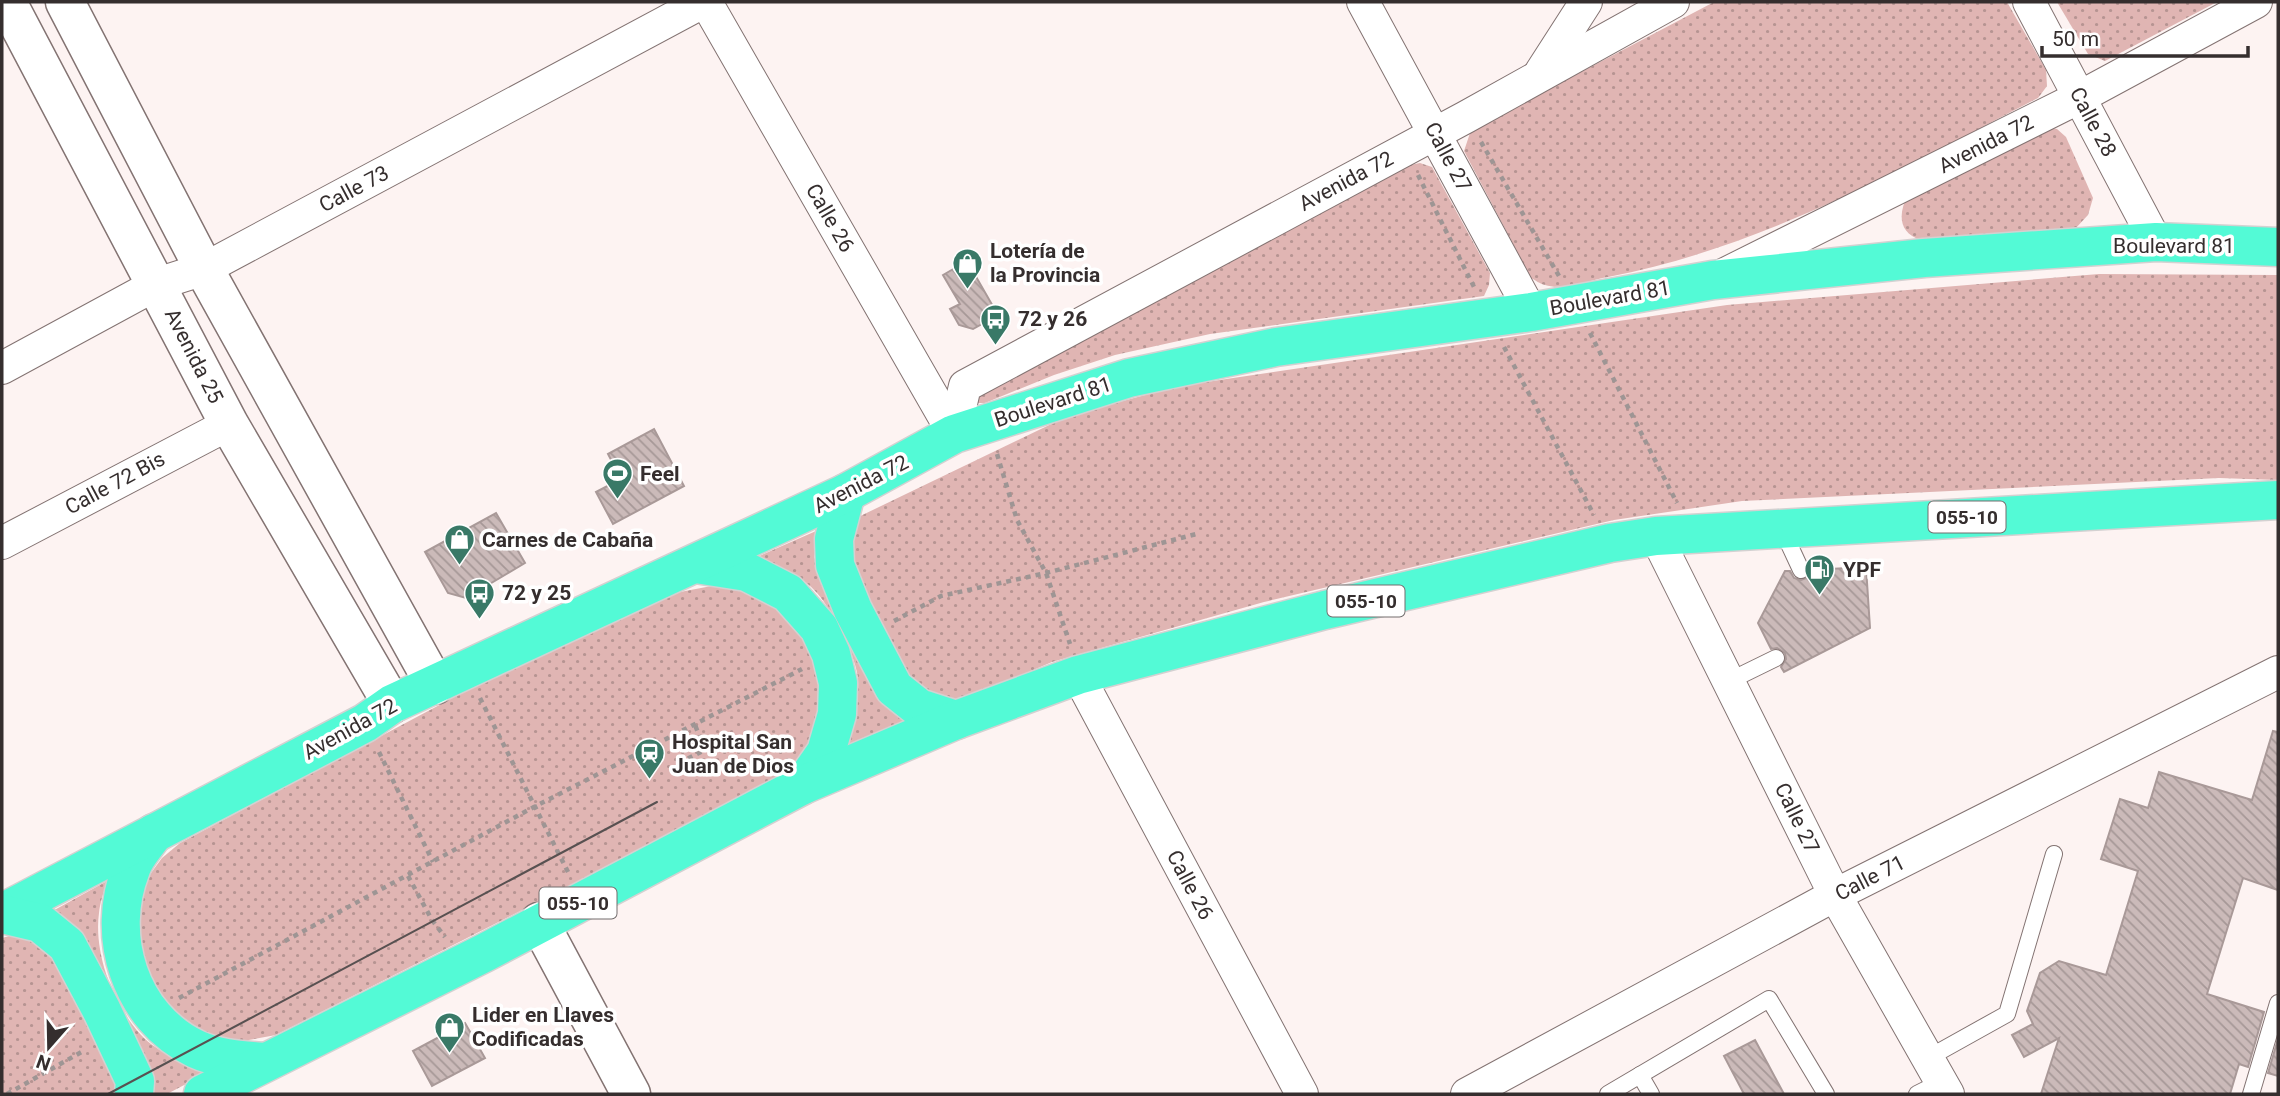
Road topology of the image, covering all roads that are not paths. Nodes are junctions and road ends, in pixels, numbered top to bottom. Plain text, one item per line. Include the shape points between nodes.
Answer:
1 (6, 2) edge
2 (65, 2) edge
3 (705, 2) edge
4 (1363, 2) edge
5 (1586, 2) edge
6 (1673, 2) edge
7 (2029, 2) edge
8 (2256, 2) edge
9 (1536, 79) junction
10 (2080, 97) junction
11 (1436, 133) junction
12 (2156, 242) junction
13 (2278, 247) edge
14 (204, 269) junction
15 (1713, 280) junction
16 (157, 284) junction
17 (1531, 312) junction
18 (2, 368) edge
19 (229, 424) junction
20 (971, 429) junction
21 (846, 494) junction
22 (2278, 500) edge
23 (1781, 527) junction
24 (1656, 536) junction
25 (2, 542) edge
26 (696, 564) junction
27 (1801, 570) dead end
28 (1776, 658) dead end
29 (2278, 672) edge
30 (1078, 675) junction
31 (451, 677) junction
32 (1729, 681) junction
33 (378, 714) junction
34 (956, 720) junction
35 (803, 785) junction
36 (155, 831) junction
37 (2054, 854) dead end
38 (1835, 895) junction
39 (2, 914) edge
40 (539, 922) junction
41 (2278, 1003) edge
42 (264, 1062) junction
43 (1640, 1075) junction
44 (1933, 1082) edge
45 (134, 1094) edge
46 (204, 1094) edge
47 (631, 1094) edge
48 (1302, 1094) edge
49 (1467, 1094) edge
50 (1608, 1094) edge
51 (1651, 1094) edge
52 (1826, 1094) edge
53 (2251, 1094) edge

1 - 16 main road, Avenida 25
2 - 14 main road
3 - 14 street, Calle 73
3 - 20 street, Calle 26
4 - 11 street, Calle 27
5 - 9 street
6 - 9 street, Avenida 72
7 - 10 street, Calle 28
8 - 10 street, Avenida 72
9 - 11 street, Avenida 72
10 - 12 street, Calle 28
10 - 15 street, Avenida 72
11 - 17 street, Calle 27
11 - 20 street, Avenida 72 via 965,386
12 - 13 highway, Boulevard 81
12 - 15 highway, Boulevard 81 via 1924,258
14 - 16 street, Calle 73
14 - 31 main road
15 - 17 highway, Boulevard 81
16 - 18 street, Calle 73
16 - 19 main road, Avenida 25
17 - 20 highway, Boulevard 81 via 1276,347 1155,372
19 - 25 street, Calle 72 Bis
19 - 33 main road, Avenida 25
20 - 21 highway, Avenida 72
21 - 26 highway, Avenida 72
21 - 34 highway via 834,539 835,565 866,636 894,688 919,708
22 - 23 highway, 055-10
23 - 24 highway, 055-10
23 - 27 lane
24 - 30 highway, 055-10 via 1325,610
24 - 32 street, Calle 27
26 - 31 highway, Avenida 72
26 - 35 highway via 747,572 788,593 820,628 838,683 837,714 826,752
28 - 32 lane
29 - 38 street, Calle 71
30 - 34 highway, 055-10
30 - 48 street, Calle 26
31 - 33 highway, Avenida 72
32 - 38 street, Calle 27
33 - 36 highway, Avenida 72
34 - 35 highway, 055-10
35 - 40 highway, 055-10
36 - 39 highway, Avenida 72
36 - 42 highway via 131,867 119,908 121,952 136,992 171,1033 196,1048 229,1060
37 - 44 lane via 2007,1014
38 - 44 street, Calle 27
38 - 49 street, Calle 71
39 - 45 highway via 40,923 66,945 135,1081
40 - 42 highway, 055-10
40 - 47 main road
41 - 53 lane
42 - 46 highway, 055-10
43 - 50 lane
43 - 51 lane
43 - 52 lane via 1769,999

